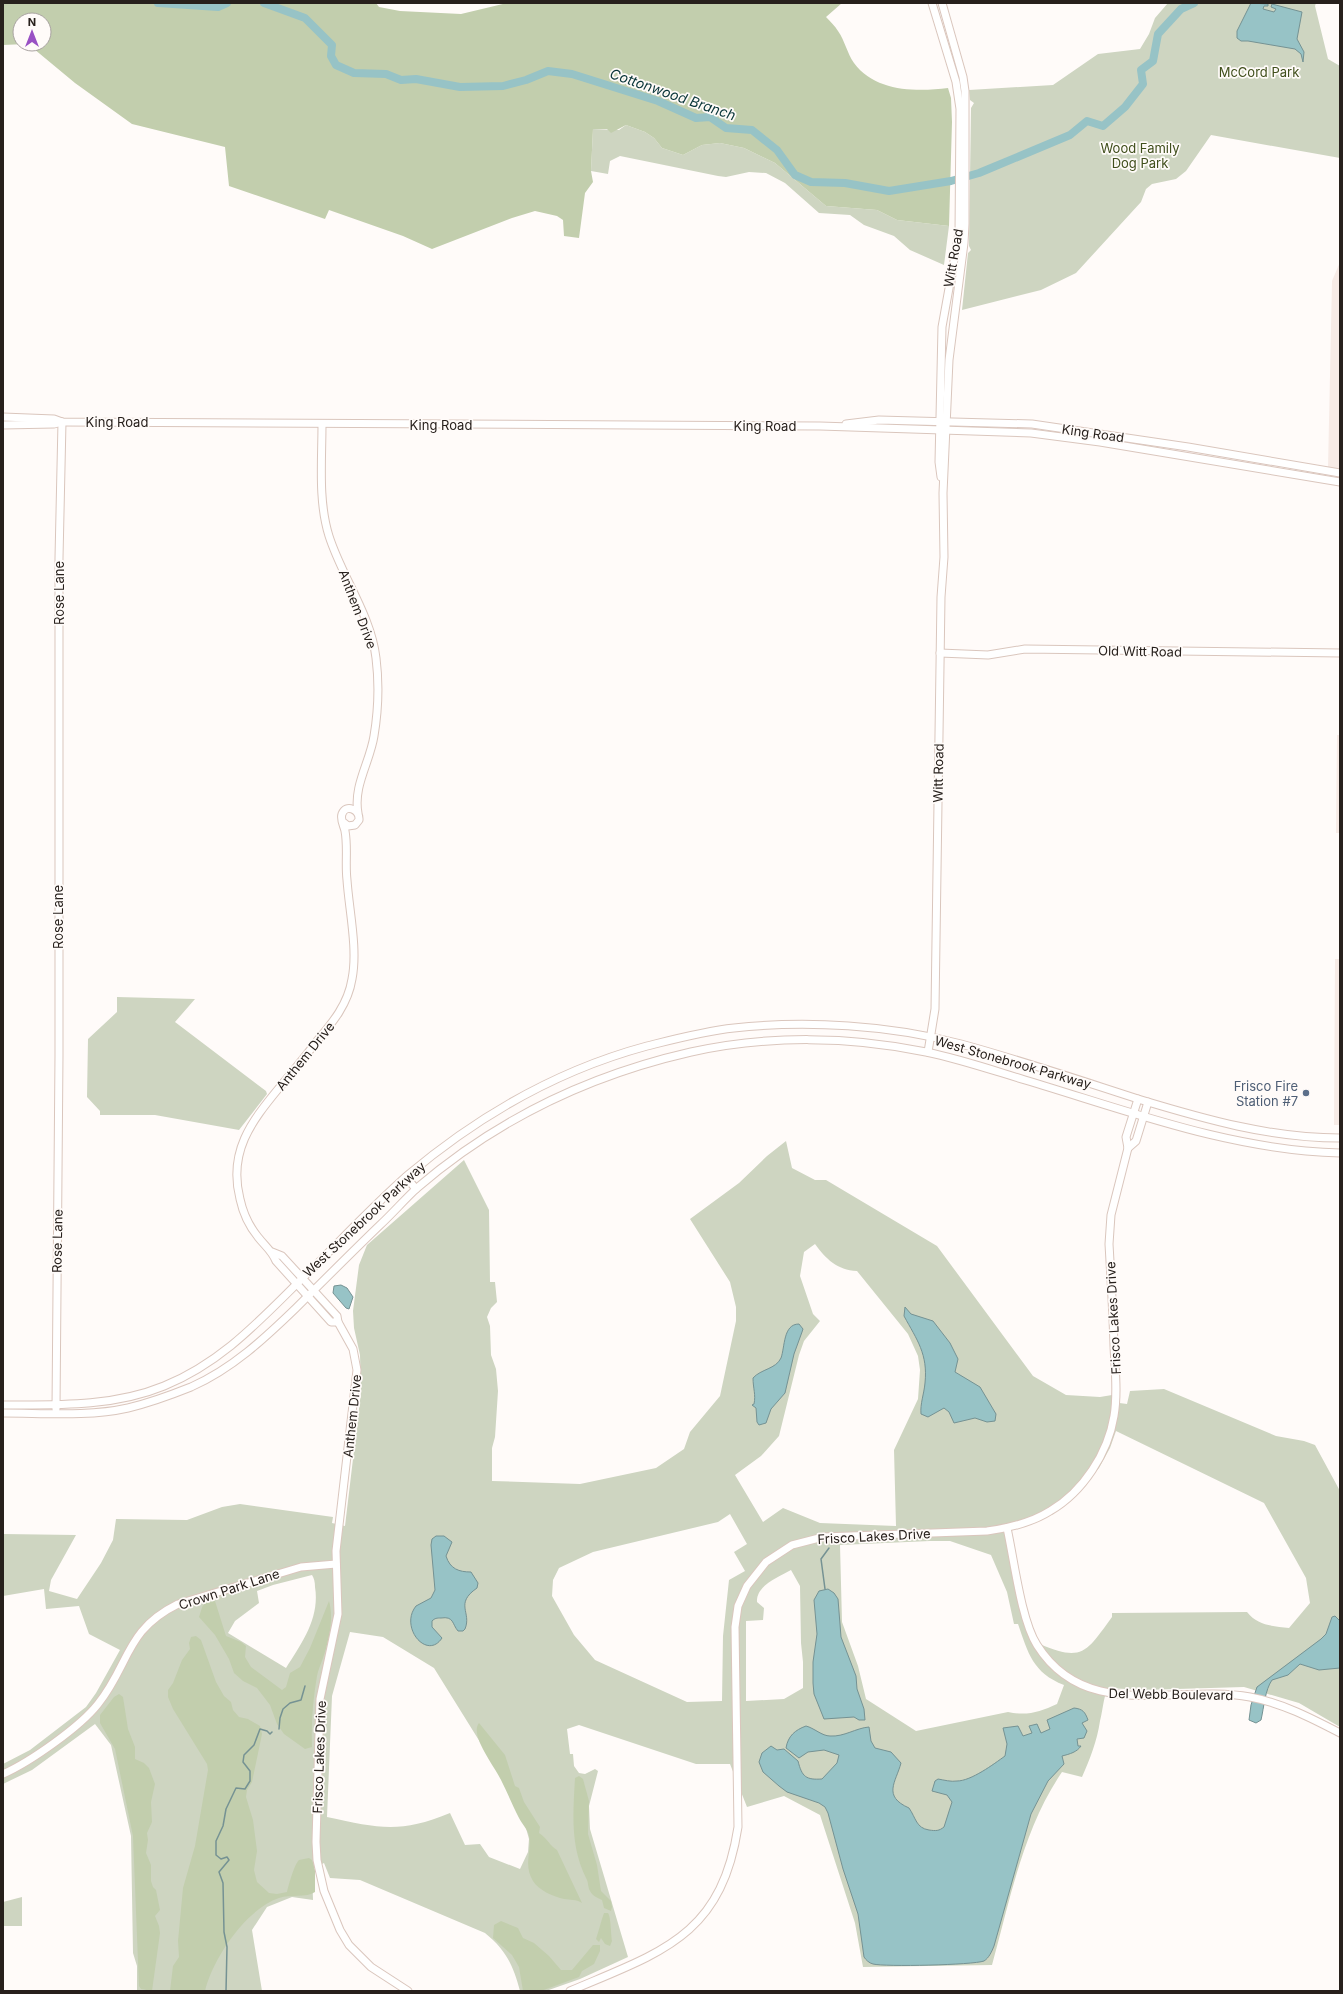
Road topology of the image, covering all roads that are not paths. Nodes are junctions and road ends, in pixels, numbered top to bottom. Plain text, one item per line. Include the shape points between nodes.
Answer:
1 (932, 3) edge
2 (942, 3) edge
3 (963, 144) junction
4 (961, 243) junction
5 (3, 417) edge
6 (940, 421) junction
7 (948, 421) junction
8 (62, 422) junction
9 (322, 424) junction
10 (3, 425) edge
11 (820, 426) junction
12 (943, 430) junction
13 (1188, 447) junction
14 (1186, 456) junction
15 (1294, 465) junction
16 (1340, 473) edge
17 (1293, 474) junction
18 (1340, 482) edge
19 (940, 653) junction
20 (1340, 653) edge
21 (357, 794) junction
22 (346, 810) junction
23 (358, 813) junction
24 (343, 822) junction
25 (355, 825) junction
26 (346, 842) junction
27 (931, 1038) junction
28 (928, 1052) junction
29 (1138, 1099) junction
30 (1148, 1102) junction
31 (1133, 1113) junction
32 (1143, 1117) junction
33 (1340, 1138) edge
34 (1128, 1148) junction
35 (1340, 1153) edge
36 (406, 1177) junction
37 (416, 1189) junction
38 (272, 1252) junction
39 (302, 1278) junction
40 (296, 1284) junction
41 (314, 1291) junction
42 (308, 1296) junction
43 (338, 1322) junction
44 (3, 1405) edge
45 (56, 1405) junction
46 (3, 1413) edge
47 (56, 1413) junction
48 (343, 1490) joint
49 (1008, 1528) junction
50 (336, 1564) junction
51 (1340, 1733) edge
52 (3, 1774) edge
53 (408, 1991) edge
54 (570, 1991) edge

1 - 3 street, Witt Road via 958,92
2 - 3 street, Witt Road via 963,77
3 - 4 street, Witt Road
4 - 6 street, Witt Road via 946,297 942,328
4 - 7 street, Witt Road via 950,340
5 - 8 street, King Road via 54,419
6 - 7 street, King Road
6 - 11 street, King Road via 879,420
6 - 12 street, Witt Road
7 - 12 street, Witt Road
7 - 13 street, King Road via 1032,424
8 - 9 street, King Road
8 - 10 street, King Road
8 - 45 street, Rose Lane via 59,558
9 - 11 street, King Road
9 - 21 street, Anthem Drive via 323,504 329,536 368,627 376,657 374,737
11 - 12 street, King Road
12 - 14 street, King Road via 1062,436
12 - 19 street, Witt Road via 944,557
13 - 14 street
13 - 15 street, King Road
14 - 17 street, King Road
15 - 16 street, King Road
15 - 17 street
17 - 18 street, King Road
19 - 20 street, Old Witt Road via 988,655 1025,650
19 - 27 street, Witt Road via 935,1009
21 - 22 street, Anthem Drive
21 - 23 street, Anthem Drive
22 - 23 street via 352,808
22 - 24 street via 341,815
23 - 25 street via 359,820
24 - 25 street via 348,826
24 - 26 street, Anthem Drive
25 - 26 street, Anthem Drive
26 - 38 street, Anthem Drive via 354,965 351,985 330,1026 255,1117 239,1151 237,1179 241,1205 251,1227
27 - 28 street, Witt Road
27 - 29 street, West Stonebrook Parkway via 978,1049
27 - 36 street, West Stonebrook Parkway via 845,1026 776,1024 730,1028 644,1047 591,1064 551,1081 508,1104 451,1140
28 - 31 street, West Stonebrook Parkway
28 - 37 street, West Stonebrook Parkway via 845,1042 774,1041 731,1044 648,1063 607,1076 537,1107 464,1151
29 - 30 street, West Stonebrook Parkway
29 - 31 street, Frisco Lakes Drive
30 - 32 street, Frisco Lakes Drive
30 - 33 street, West Stonebrook Parkway via 1231,1126 1289,1135
31 - 32 street, West Stonebrook Parkway
31 - 34 street, Frisco Lakes Drive via 1126,1137
32 - 34 street, Frisco Lakes Drive via 1136,1141
32 - 35 street, West Stonebrook Parkway via 1245,1144
34 - 49 street, Frisco Lakes Drive via 1111,1215 1109,1244 1116,1384 1112,1424 1105,1447 1094,1468 1078,1488 1051,1511
36 - 37 street
36 - 39 street, West Stonebrook Parkway
37 - 41 street, West Stonebrook Parkway
38 - 39 street, Anthem Drive via 282,1256
38 - 40 street, Anthem Drive via 276,1261
39 - 40 street, West Stonebrook Parkway
39 - 41 street, Anthem Drive
40 - 42 street, Anthem Drive
40 - 45 street, West Stonebrook Parkway via 232,1346 189,1375 160,1388 119,1399
41 - 42 street, West Stonebrook Parkway
41 - 43 street, Anthem Drive via 337,1316
42 - 43 street, Anthem Drive via 331,1322
42 - 47 street, West Stonebrook Parkway via 267,1336 220,1372 192,1386 126,1409
43 - 48 street, Anthem Drive via 353,1349 357,1370
44 - 45 street, West Stonebrook Parkway
45 - 47 street, Rose Lane
46 - 47 street, West Stonebrook Parkway
48 - 50 street, Frisco Lakes Drive
49 - 51 street, Del Webb Boulevard via 1028,1625 1037,1646 1064,1675 1083,1686 1109,1694 1212,1693 1249,1697 1293,1710
49 - 54 street, Frisco Lakes Drive via 823,1537 792,1545 766,1562 747,1586 738,1606 736,1620 738,1827 724,1883 706,1911 676,1942 636,1963
50 - 52 street, Crown Park Lane via 301,1567 165,1610 152,1620 132,1644 105,1694 88,1715 29,1760
50 - 53 street, Frisco Lakes Drive via 338,1614 320,1699 316,1842 318,1870 331,1909 349,1945 371,1967

